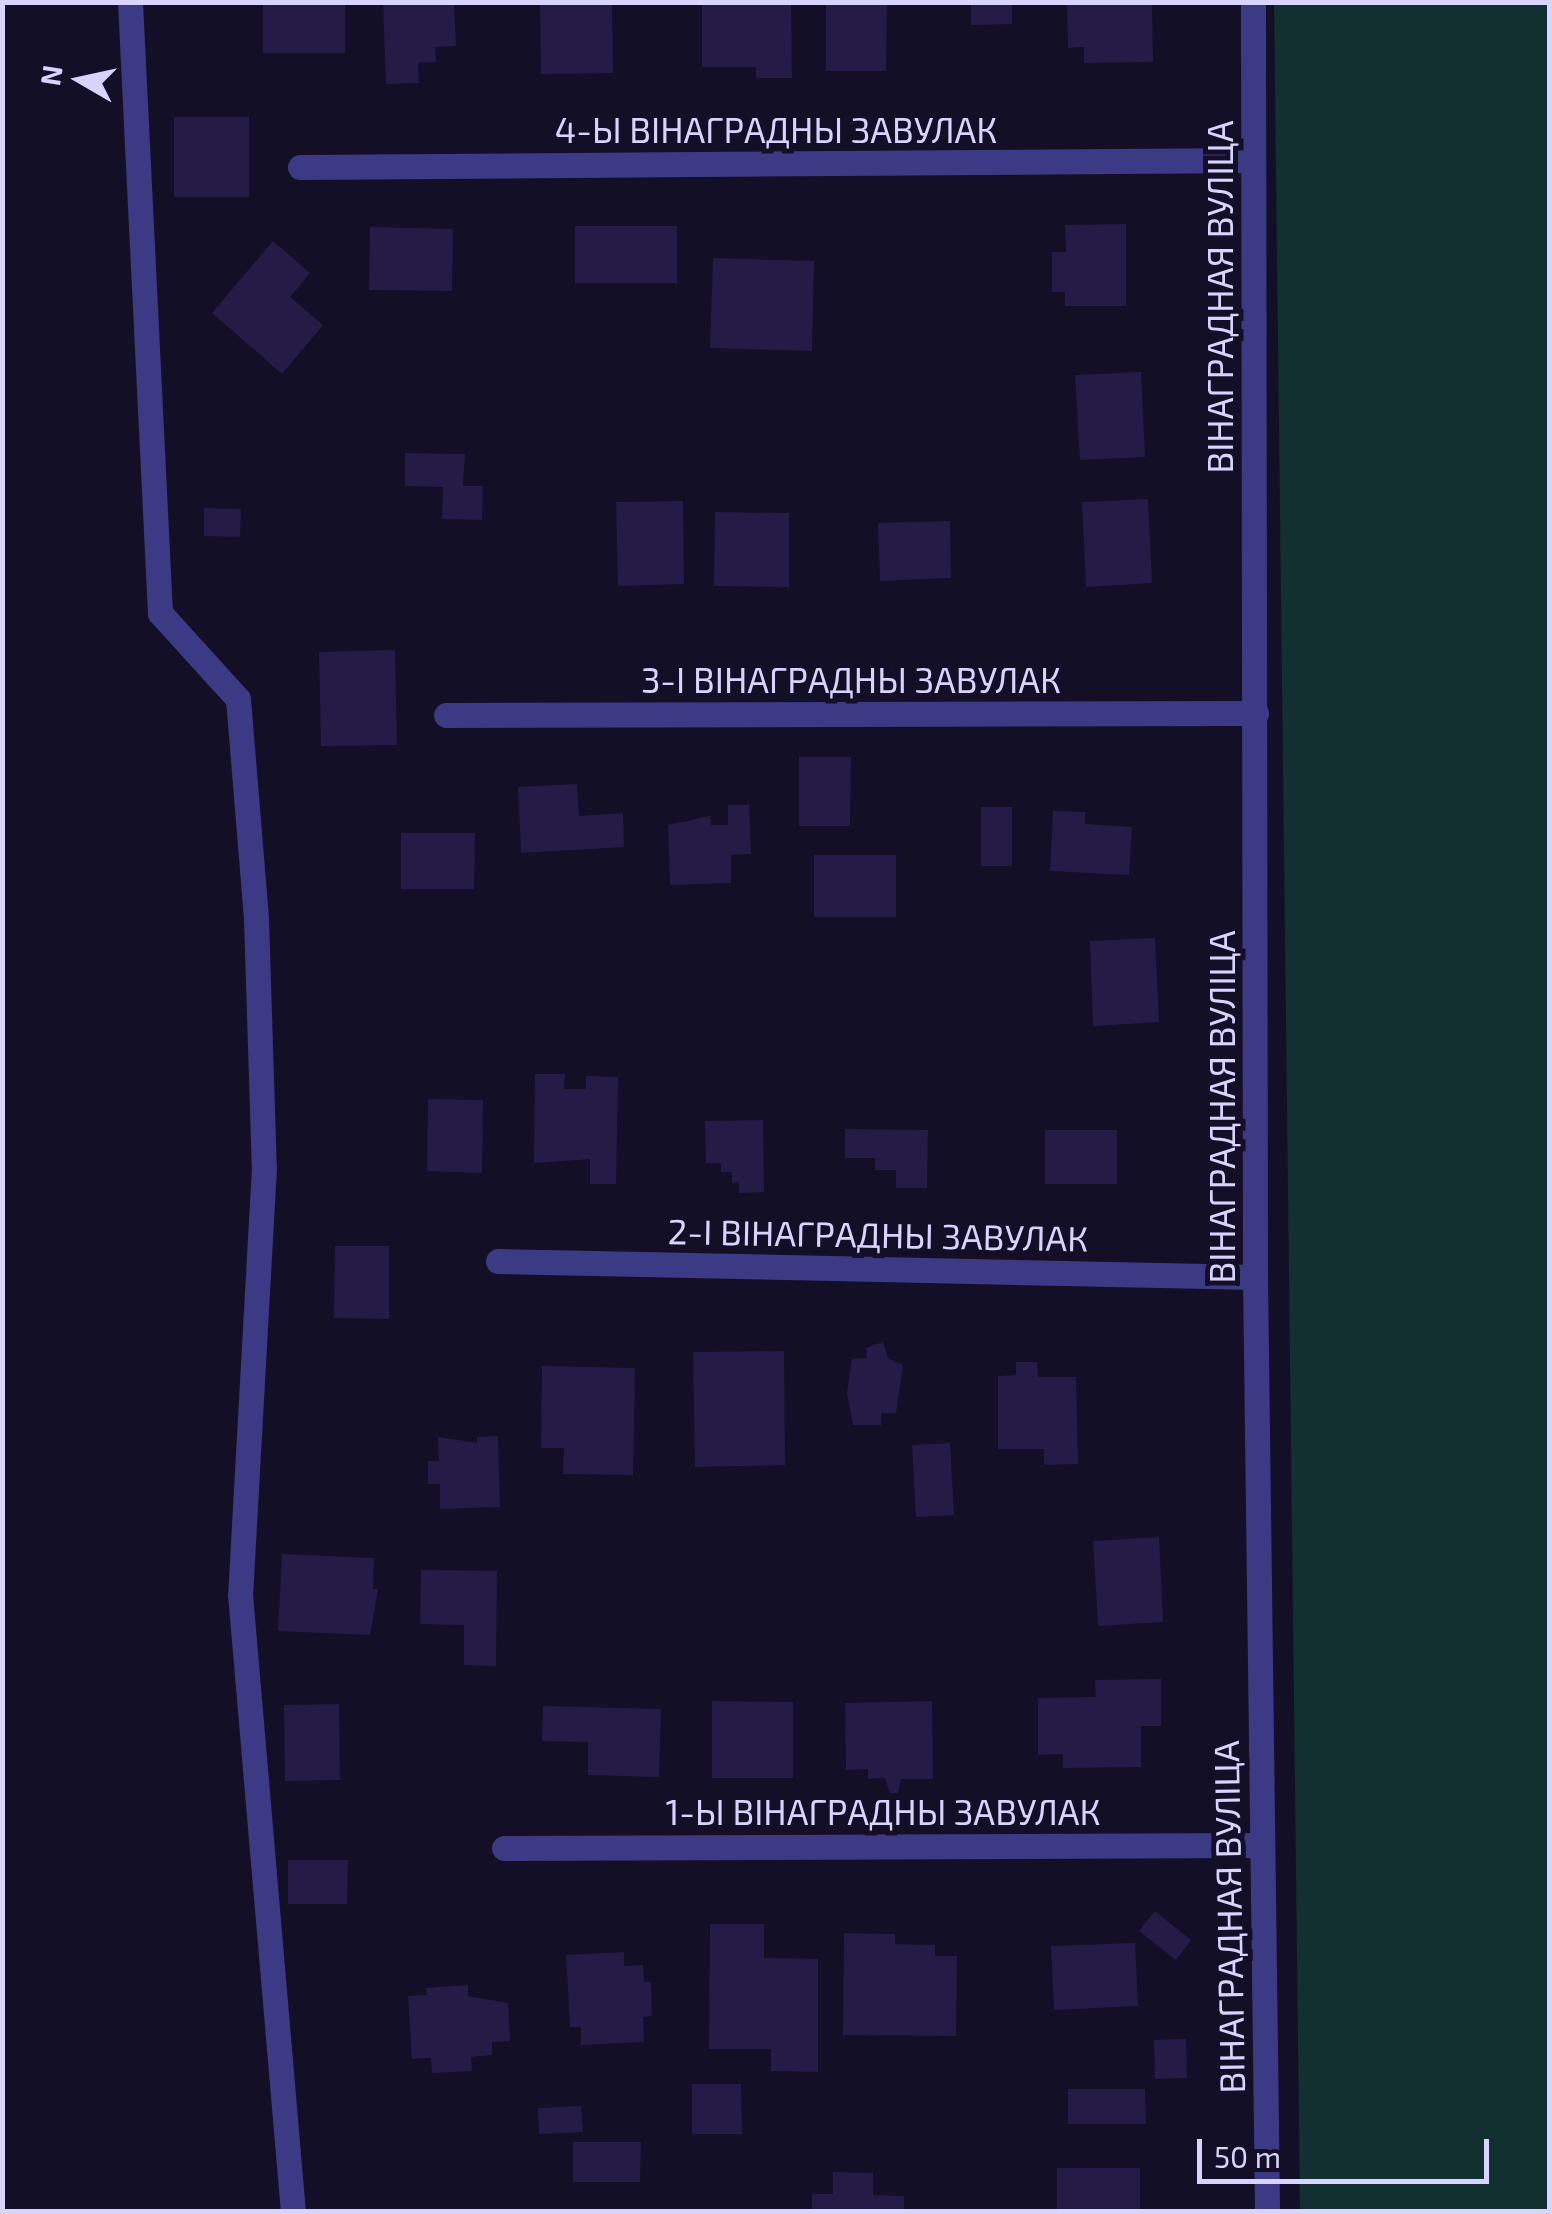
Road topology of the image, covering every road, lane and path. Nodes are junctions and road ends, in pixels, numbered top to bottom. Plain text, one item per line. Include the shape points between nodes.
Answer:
1 (130, 2) edge
2 (1254, 2) edge
3 (1252, 160) junction
4 (300, 167) dead end
5 (1256, 713) junction
6 (446, 715) dead end
7 (498, 1261) dead end
8 (1256, 1277) junction
9 (1262, 1845) junction
10 (504, 1848) dead end
11 (293, 2212) edge
12 (1267, 2212) edge

1 - 11 street via 160,613 238,699 256,918 264,1167 240,1594
2 - 3 street, ВІНАГРАДНАЯ ВУЛІЦА
3 - 4 street, 4-Ы ВІНАГРАДНЫ ЗАВУЛАК
3 - 5 street, ВІНАГРАДНАЯ ВУЛІЦА
5 - 6 street, 3-І ВІНАГРАДНЫ ЗАВУЛАК
5 - 8 street, ВІНАГРАДНАЯ ВУЛІЦА
7 - 8 street, 2-І ВІНАГРАДНЫ ЗАВУЛАК
8 - 9 street, ВІНАГРАДНАЯ ВУЛІЦА
9 - 10 street, 1-Ы ВІНАГРАДНЫ ЗАВУЛАК
9 - 12 street, ВІНАГРАДНАЯ ВУЛІЦА

